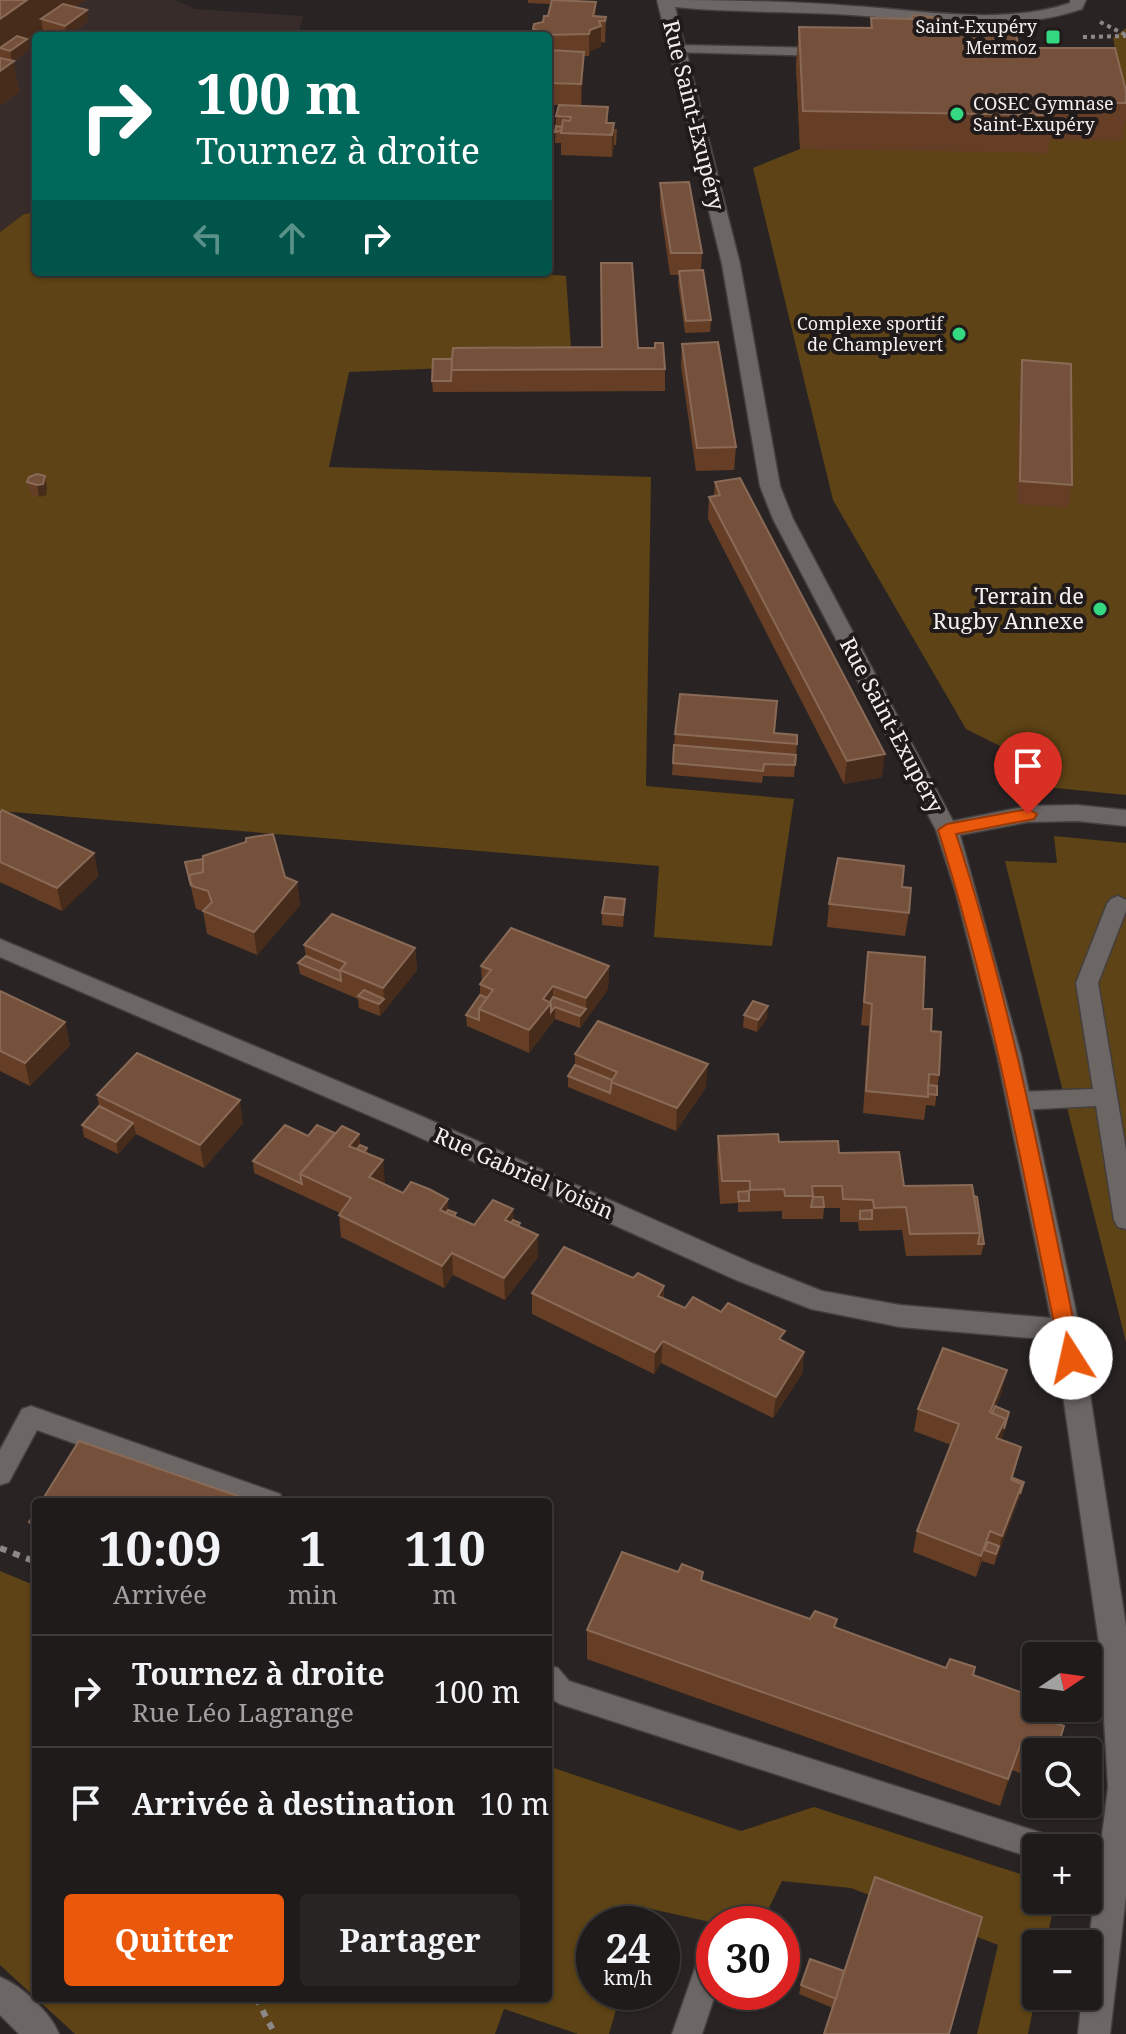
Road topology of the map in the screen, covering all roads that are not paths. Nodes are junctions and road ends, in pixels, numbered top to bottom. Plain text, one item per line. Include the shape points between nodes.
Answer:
1 (921, 0) edge
2 (1078, 0) edge
3 (665, 1) edge
4 (982, 3) dead end
5 (849, 10) junction
6 (974, 20) junction
7 (677, 49) junction
8 (840, 52) edge
9 (1126, 818) edge
10 (947, 830) junction
11 (1118, 904) dead end
12 (0, 947) edge
13 (1105, 1097) junction
14 (1019, 1101) junction
15 (1126, 1220) edge
16 (1067, 1330) junction
17 (0, 1474) edge
18 (260, 1498) edge
19 (1116, 1586) edge
20 (552, 1682) edge
21 (1022, 1841) edge
22 (1102, 1862) edge
23 (1099, 1914) edge
24 (0, 1993) edge
25 (696, 2007) edge
26 (43, 2034) edge
27 (687, 2034) edge
28 (1094, 2034) edge

1 - 5 street
2 - 6 street via 1069,11 1050,15
3 - 5 street
3 - 7 street, Rue Saint-Exupéry
4 - 6 street via 986,10
5 - 6 street
7 - 8 lane
7 - 10 street, Rue Saint-Exupéry via 731,264 770,486
9 - 10 street via 1028,814
10 - 14 street, Rue Saint-Exupéry
11 - 13 lane via 1087,983
12 - 16 street, Rue Gabriel Voisin via 820,1301 900,1316
13 - 14 lane
13 - 15 lane
14 - 16 street, Rue Saint-Exupéry
16 - 19 street, Rue Saint-Exupéry
17 - 18 lane via 31,1417
19 - 22 street, Rue Saint-Exupéry via 1123,1787
20 - 21 lane via 560,1691
23 - 28 street, Rue Saint-Exupéry
24 - 26 street
25 - 27 lane

